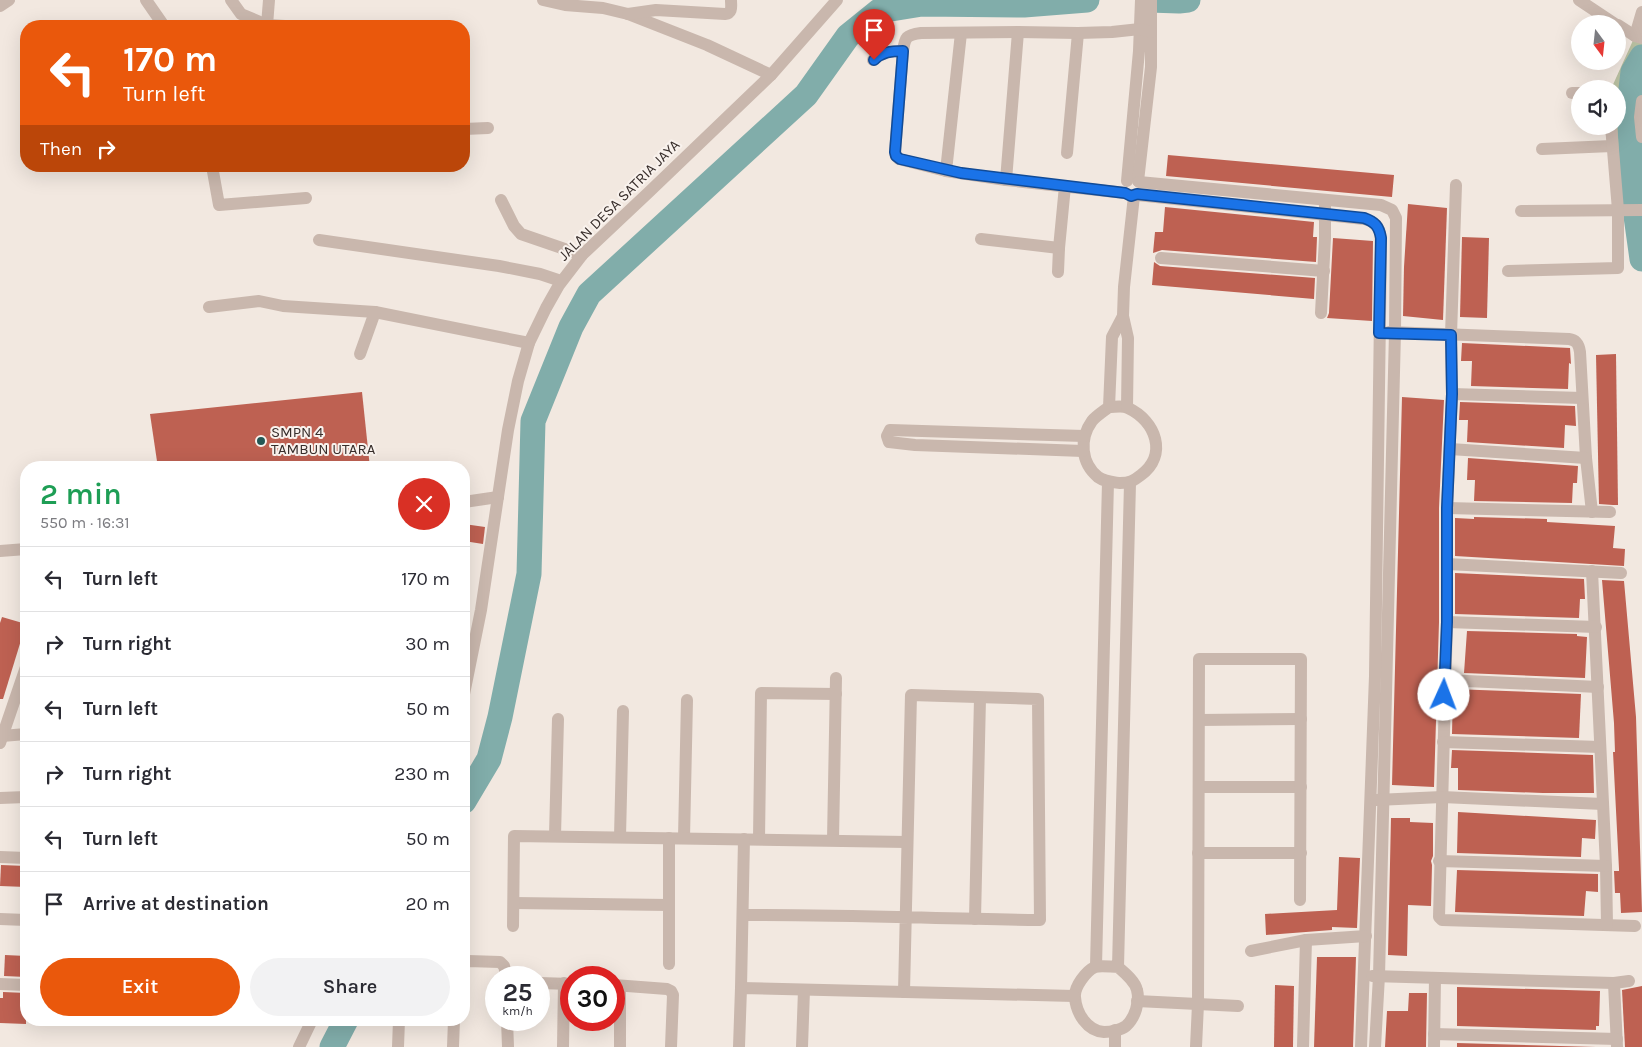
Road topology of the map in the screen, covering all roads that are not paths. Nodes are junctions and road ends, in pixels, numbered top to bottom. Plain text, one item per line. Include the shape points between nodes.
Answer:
1 (9, 0) edge
2 (146, 0) edge
3 (231, 0) edge
4 (269, 0) edge
5 (543, 0) edge
6 (732, 0) edge
7 (837, 0) edge
8 (1141, 0) edge
9 (1151, 0) edge
10 (1579, 0) edge
11 (0, 6) edge
12 (1642, 12) edge
13 (628, 14) junction
14 (1601, 15) edge
15 (160, 20) edge
16 (255, 20) edge
17 (267, 20) edge
18 (1146, 25) junction
19 (1626, 30) edge
20 (1018, 32) junction
21 (961, 33) junction
22 (1078, 33) junction
23 (1638, 37) edge
24 (903, 51) junction
25 (874, 60) dead end
26 (771, 75) junction
27 (1642, 101) edge
28 (470, 128) edge
29 (488, 128) dead end
30 (1611, 135) edge
31 (1642, 137) edge
32 (1612, 146) junction
33 (1542, 149) dead end
34 (1068, 153) dead end
35 (946, 171) junction
36 (213, 172) edge
37 (1006, 180) junction
38 (1456, 185) dead end
39 (1066, 186) junction
40 (1133, 188) junction
41 (306, 198) dead end
42 (1325, 199) junction
43 (501, 200) dead end
44 (1381, 205) junction
45 (1618, 210) junction
46 (1642, 210) edge
47 (1521, 211) dead end
48 (1325, 214) junction
49 (1375, 222) junction
50 (981, 239) dead end
51 (319, 240) dead end
52 (1059, 248) junction
53 (582, 255) junction
54 (1161, 258) dead end
55 (1324, 271) junction
56 (1508, 271) dead end
57 (1058, 272) dead end
58 (562, 281) junction
59 (209, 307) dead end
60 (375, 312) junction
61 (1321, 313) dead end
62 (1123, 316) junction
63 (1395, 332) junction
64 (1379, 333) junction
65 (1451, 335) junction
66 (529, 343) junction
67 (360, 354) dead end
68 (1452, 394) junction
69 (1582, 398) junction
70 (1109, 407) junction
71 (1127, 407) junction
72 (1084, 436) junction
73 (1450, 450) junction
74 (1083, 451) junction
75 (1586, 458) junction
76 (1108, 482) junction
77 (1130, 483) junction
78 (498, 497) junction
79 (470, 501) edge
80 (1447, 508) junction
81 (1592, 512) junction
82 (1610, 512) dead end
83 (1383, 548) junction
84 (20, 549) edge
85 (0, 551) edge
86 (1447, 564) junction
87 (1592, 571) junction
88 (1621, 573) dead end
89 (1447, 622) junction
90 (1596, 627) junction
91 (470, 664) edge
92 (836, 678) dead end
93 (1445, 680) junction
94 (20, 687) edge
95 (1598, 687) junction
96 (836, 694) junction
97 (980, 698) junction
98 (687, 700) dead end
99 (623, 711) dead end
100 (558, 718) dead end
101 (1199, 720) junction
102 (1301, 720) junction
103 (20, 735) edge
104 (1, 739) edge
105 (1443, 742) junction
106 (1600, 747) junction
107 (1199, 787) junction
108 (1301, 787) junction
109 (20, 797) edge
110 (1442, 797) junction
111 (0, 798) edge
112 (1377, 800) junction
113 (1603, 804) junction
114 (555, 836) junction
115 (620, 837) junction
116 (669, 838) junction
117 (684, 838) junction
118 (744, 839) junction
119 (759, 839) junction
120 (833, 840) junction
121 (907, 842) junction
122 (1198, 853) junction
123 (1301, 853) junction
124 (0, 857) edge
125 (20, 858) edge
126 (1440, 861) junction
127 (1606, 866) junction
128 (1300, 900) dead end
129 (514, 903) junction
130 (669, 905) junction
131 (743, 915) junction
132 (905, 916) junction
133 (0, 918) edge
134 (975, 919) junction
135 (20, 920) edge
136 (1607, 925) junction
137 (513, 926) dead end
138 (1634, 926) dead end
139 (1366, 936) junction
140 (1306, 940) junction
141 (1251, 951) dead end
142 (470, 961) edge
143 (669, 964) dead end
144 (504, 966) edge
145 (1096, 966) junction
146 (1118, 967) junction
147 (1364, 976) junction
148 (1379, 976) junction
149 (1435, 978) junction
150 (1629, 982) dead end
151 (1614, 983) junction
152 (0, 984) edge
153 (20, 986) edge
154 (625, 986) edge
155 (741, 988) junction
156 (804, 990) junction
157 (904, 992) junction
158 (1074, 996) junction
159 (1137, 1001) junction
160 (1198, 1004) junction
161 (1238, 1006) dead end
162 (309, 1026) edge
163 (399, 1026) edge
164 (454, 1026) edge
165 (1115, 1030) junction
166 (507, 1031) edge
167 (565, 1031) edge
168 (619, 1031) edge
169 (1434, 1041) edge
170 (1617, 1043) edge
171 (298, 1047) edge
172 (398, 1047) edge
173 (452, 1047) edge
174 (508, 1047) edge
175 (564, 1047) edge
176 (620, 1047) edge
177 (671, 1047) edge
178 (739, 1047) edge
179 (802, 1047) edge
180 (1115, 1047) edge
181 (1196, 1047) edge
182 (1303, 1047) edge
183 (1361, 1047) edge
184 (1375, 1047) edge

1 - 11 street
2 - 15 street
3 - 16 street via 241,14
4 - 17 street
5 - 13 street
6 - 13 street via 727,14 656,10
7 - 26 street, JALAN DESA SATRIA JAYA
8 - 18 street
9 - 18 street
10 - 14 street
12 - 23 street
13 - 26 street
18 - 22 street via 1112,32
18 - 40 street
19 - 23 street
20 - 21 street
20 - 22 street
20 - 37 street
21 - 24 street via 911,35 905,40
21 - 35 street
22 - 34 street
24 - 25 street via 885,52
24 - 35 street via 896,156
26 - 53 street, JALAN DESA SATRIA JAYA
27 - 31 street
28 - 29 street
30 - 32 street
32 - 33 street
32 - 45 street
35 - 37 street
36 - 41 street via 219,205
37 - 39 street
38 - 65 street
39 - 40 street
39 - 52 street
40 - 42 street
40 - 48 street
40 - 62 street
42 - 44 street
42 - 48 street
43 - 53 street via 521,234
44 - 49 street
44 - 63 street via 1392,210 1397,222
45 - 46 street
45 - 47 street
45 - 56 street via 1618,268
48 - 49 street
48 - 55 street
49 - 64 street via 1381,238
50 - 52 street
51 - 58 street via 499,266
52 - 57 street
53 - 58 street, JALAN DESA SATRIA JAYA
54 - 55 street
55 - 61 street
58 - 66 street, JALAN DESA SATRIA JAYA
59 - 60 street via 259,301 283,306
60 - 66 street
60 - 67 street
62 - 70 street via 1112,337
62 - 71 street via 1128,338
63 - 64 street
63 - 65 street
63 - 83 street
64 - 83 street
65 - 68 street
65 - 69 street via 1573,339 1578,343 1580,352
66 - 78 street, JALAN DESA SATRIA JAYA via 516,390
68 - 69 street
68 - 73 street
69 - 75 street
70 - 71 street
70 - 72 street via 1092,420
71 - 77 street via 1146,420 1155,436 1157,453 1149,469
72 - 74 street
72 - 74 street via 890,430 887,436 889,442 906,444
73 - 75 street
73 - 80 street
74 - 76 street via 1089,467
75 - 81 street
76 - 77 street
76 - 145 street
77 - 146 street
78 - 79 street
78 - 91 street, JALAN DESA SATRIA JAYA
80 - 81 street
80 - 86 street
81 - 82 street
83 - 112 street
84 - 85 street
86 - 87 street
86 - 89 street
87 - 88 street
87 - 90 street
89 - 90 street
89 - 93 street
90 - 95 street
92 - 96 street
93 - 95 street
93 - 105 street
94 - 104 street
95 - 106 street
96 - 119 street via 761,693
96 - 120 street
97 - 121 street via 912,696
97 - 134 street
97 - 134 street via 1038,699 1040,920
98 - 117 street
99 - 115 street
100 - 114 street
101 - 102 street
101 - 102 street via 1199,659 1301,659
101 - 107 street
102 - 108 street
103 - 104 street
105 - 106 street
105 - 110 street
106 - 113 street
107 - 108 street
107 - 122 street
108 - 123 street
109 - 111 street
110 - 112 street
110 - 113 street
110 - 126 street
112 - 139 street
112 - 148 street
113 - 127 street
114 - 115 street
114 - 129 street via 514,836
115 - 116 street
116 - 117 street
116 - 130 street
117 - 118 street
118 - 119 street
118 - 131 street
119 - 120 street
120 - 121 street
121 - 132 street
122 - 123 street
122 - 160 street
123 - 128 street
124 - 125 street
126 - 127 street
126 - 136 street via 1438,914 1441,919
127 - 136 street
129 - 130 street
129 - 137 street
130 - 143 street
131 - 132 street
131 - 155 street
132 - 134 street
132 - 157 street
133 - 135 street
136 - 138 street
139 - 140 street
139 - 147 street
140 - 141 street
140 - 182 street
142 - 144 street via 500,962
145 - 146 street
145 - 158 street via 1084,974
146 - 159 street via 1137,990
147 - 148 street
147 - 183 street
148 - 149 street
148 - 184 street
149 - 151 street
149 - 169 street
150 - 151 street
151 - 170 street
152 - 153 street
154 - 177 street via 670,991 673,995
155 - 156 street
155 - 178 street
156 - 157 street
156 - 179 street
157 - 158 street
158 - 165 street via 1079,1015 1093,1030
159 - 160 street
159 - 165 street via 1137,1009 1126,1026
160 - 161 street
160 - 181 street
162 - 171 street
163 - 172 street
164 - 173 street
165 - 180 street
166 - 174 street
167 - 175 street
168 - 176 street
169 - 170 street

